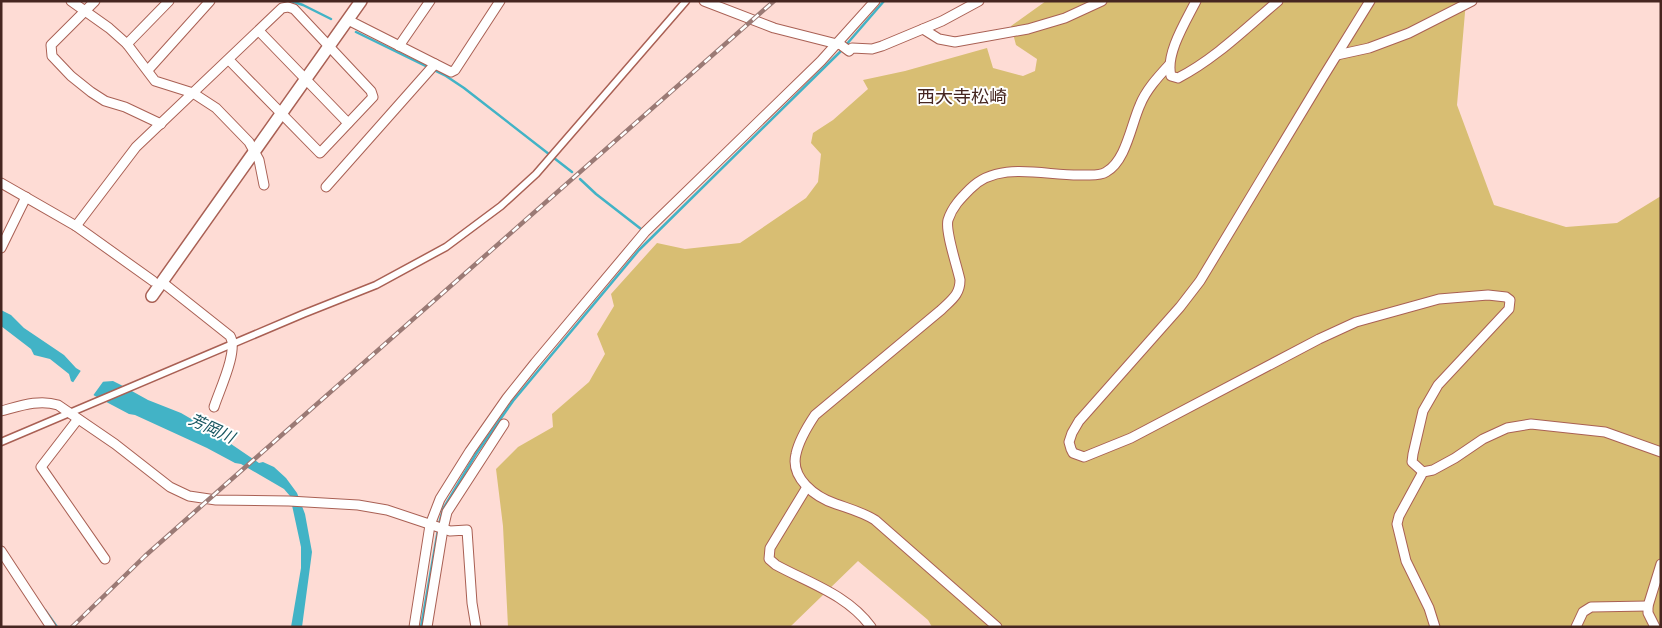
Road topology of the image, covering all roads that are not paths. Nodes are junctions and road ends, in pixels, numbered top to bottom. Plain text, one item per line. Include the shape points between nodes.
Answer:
1 (71, 1) edge
2 (95, 1) edge
3 (169, 1) edge
4 (210, 1) edge
5 (361, 1) edge
6 (430, 1) edge
7 (500, 1) edge
8 (686, 1) edge
9 (875, 1) edge
10 (979, 1) edge
11 (1102, 1) edge
12 (1196, 1) edge
13 (1278, 1) edge
14 (1370, 1) edge
15 (1472, 1) edge
16 (707, 2) edge
17 (85, 11) junction
18 (348, 20) junction
19 (924, 29) junction
20 (259, 30) junction
21 (127, 44) junction
22 (329, 46) junction
23 (399, 46) junction
24 (842, 46) junction
25 (1337, 55) junction
26 (228, 60) junction
27 (1169, 65) junction
28 (433, 67) junction
29 (148, 70) junction
30 (305, 80) junction
31 (193, 94) junction
32 (281, 114) junction
33 (161, 124) junction
34 (348, 124) junction
35 (254, 152) junction
36 (1, 183) edge
37 (264, 186) dead end
38 (326, 187) dead end
39 (26, 197) junction
40 (76, 226) junction
41 (1, 248) edge
42 (157, 282) junction
43 (152, 296) dead end
44 (234, 344) junction
45 (214, 407) dead end
46 (1, 411) edge
47 (69, 413) junction
48 (78, 419) junction
49 (504, 424) dead end
50 (1, 442) edge
51 (1661, 452) edge
52 (1423, 472) junction
53 (807, 487) junction
54 (437, 527) junction
55 (1, 551) edge
56 (105, 559) dead end
57 (1661, 564) edge
58 (1648, 606) junction
59 (51, 627) edge
60 (414, 627) edge
61 (427, 627) edge
62 (476, 627) edge
63 (870, 627) edge
64 (997, 627) edge
65 (1435, 627) edge
66 (1576, 627) edge
67 (1655, 627) edge

1 - 17 street
2 - 17 street
3 - 21 street
4 - 29 street
5 - 18 street
6 - 23 street
7 - 28 street via 455,70 451,72
8 - 44 street via 536,174 501,206 452,242 376,285
9 - 24 street
10 - 19 street
11 - 19 street via 1065,18 1028,29 955,42 939,39
12 - 27 street
13 - 27 street via 1192,71 1178,78 1171,76
14 - 25 street
15 - 25 street via 1409,33 1370,48
16 - 24 street via 774,28
17 - 21 street
17 - 33 street via 51,45 52,56 71,76 105,101
18 - 22 street
18 - 23 street
19 - 24 street via 872,49 852,48 849,51
20 - 22 street via 282,8 288,7 294,9
20 - 26 street
20 - 30 street
21 - 29 street
22 - 30 street
22 - 34 street via 371,90 372,97
23 - 28 street
24 - 54 street via 821,61 645,232 535,362 445,491
25 - 52 street via 1200,281 1079,421 1069,442 1073,453 1084,457 1131,438 1356,322 1439,299 1488,295 1506,297 1510,300 1509,309 1438,385 1423,410 1412,462
26 - 31 street
26 - 32 street
27 - 53 street via 1146,93 1115,165 1102,175 1004,173 976,182 959,199 948,222 960,288 941,310 815,415 804,431 796,454 797,472
28 - 38 street
29 - 31 street via 155,82
30 - 32 street
30 - 34 street
31 - 33 street
31 - 35 street via 216,108 249,142
32 - 34 street via 320,153
32 - 35 street
33 - 40 street via 136,147
35 - 37 street via 262,169
35 - 42 street
36 - 39 street
39 - 40 street
39 - 41 street
40 - 42 street
42 - 43 street
42 - 44 street via 230,336
44 - 45 street
44 - 47 street
46 - 47 street via 48,402
47 - 48 street
47 - 50 street
48 - 54 street via 170,487 189,496 216,500 343,503 372,507
48 - 56 street via 41,467
49 - 54 street
51 - 52 street via 1605,432 1531,424 1507,428 1483,438 1455,458
52 - 65 street via 1397,524 1406,561
53 - 63 street via 770,548 769,559 844,600
53 - 64 street via 821,498 875,520
54 - 60 street
54 - 61 street
54 - 62 street via 450,531 467,530
55 - 59 street
57 - 58 street
58 - 66 street via 1591,607 1583,612
58 - 67 street

